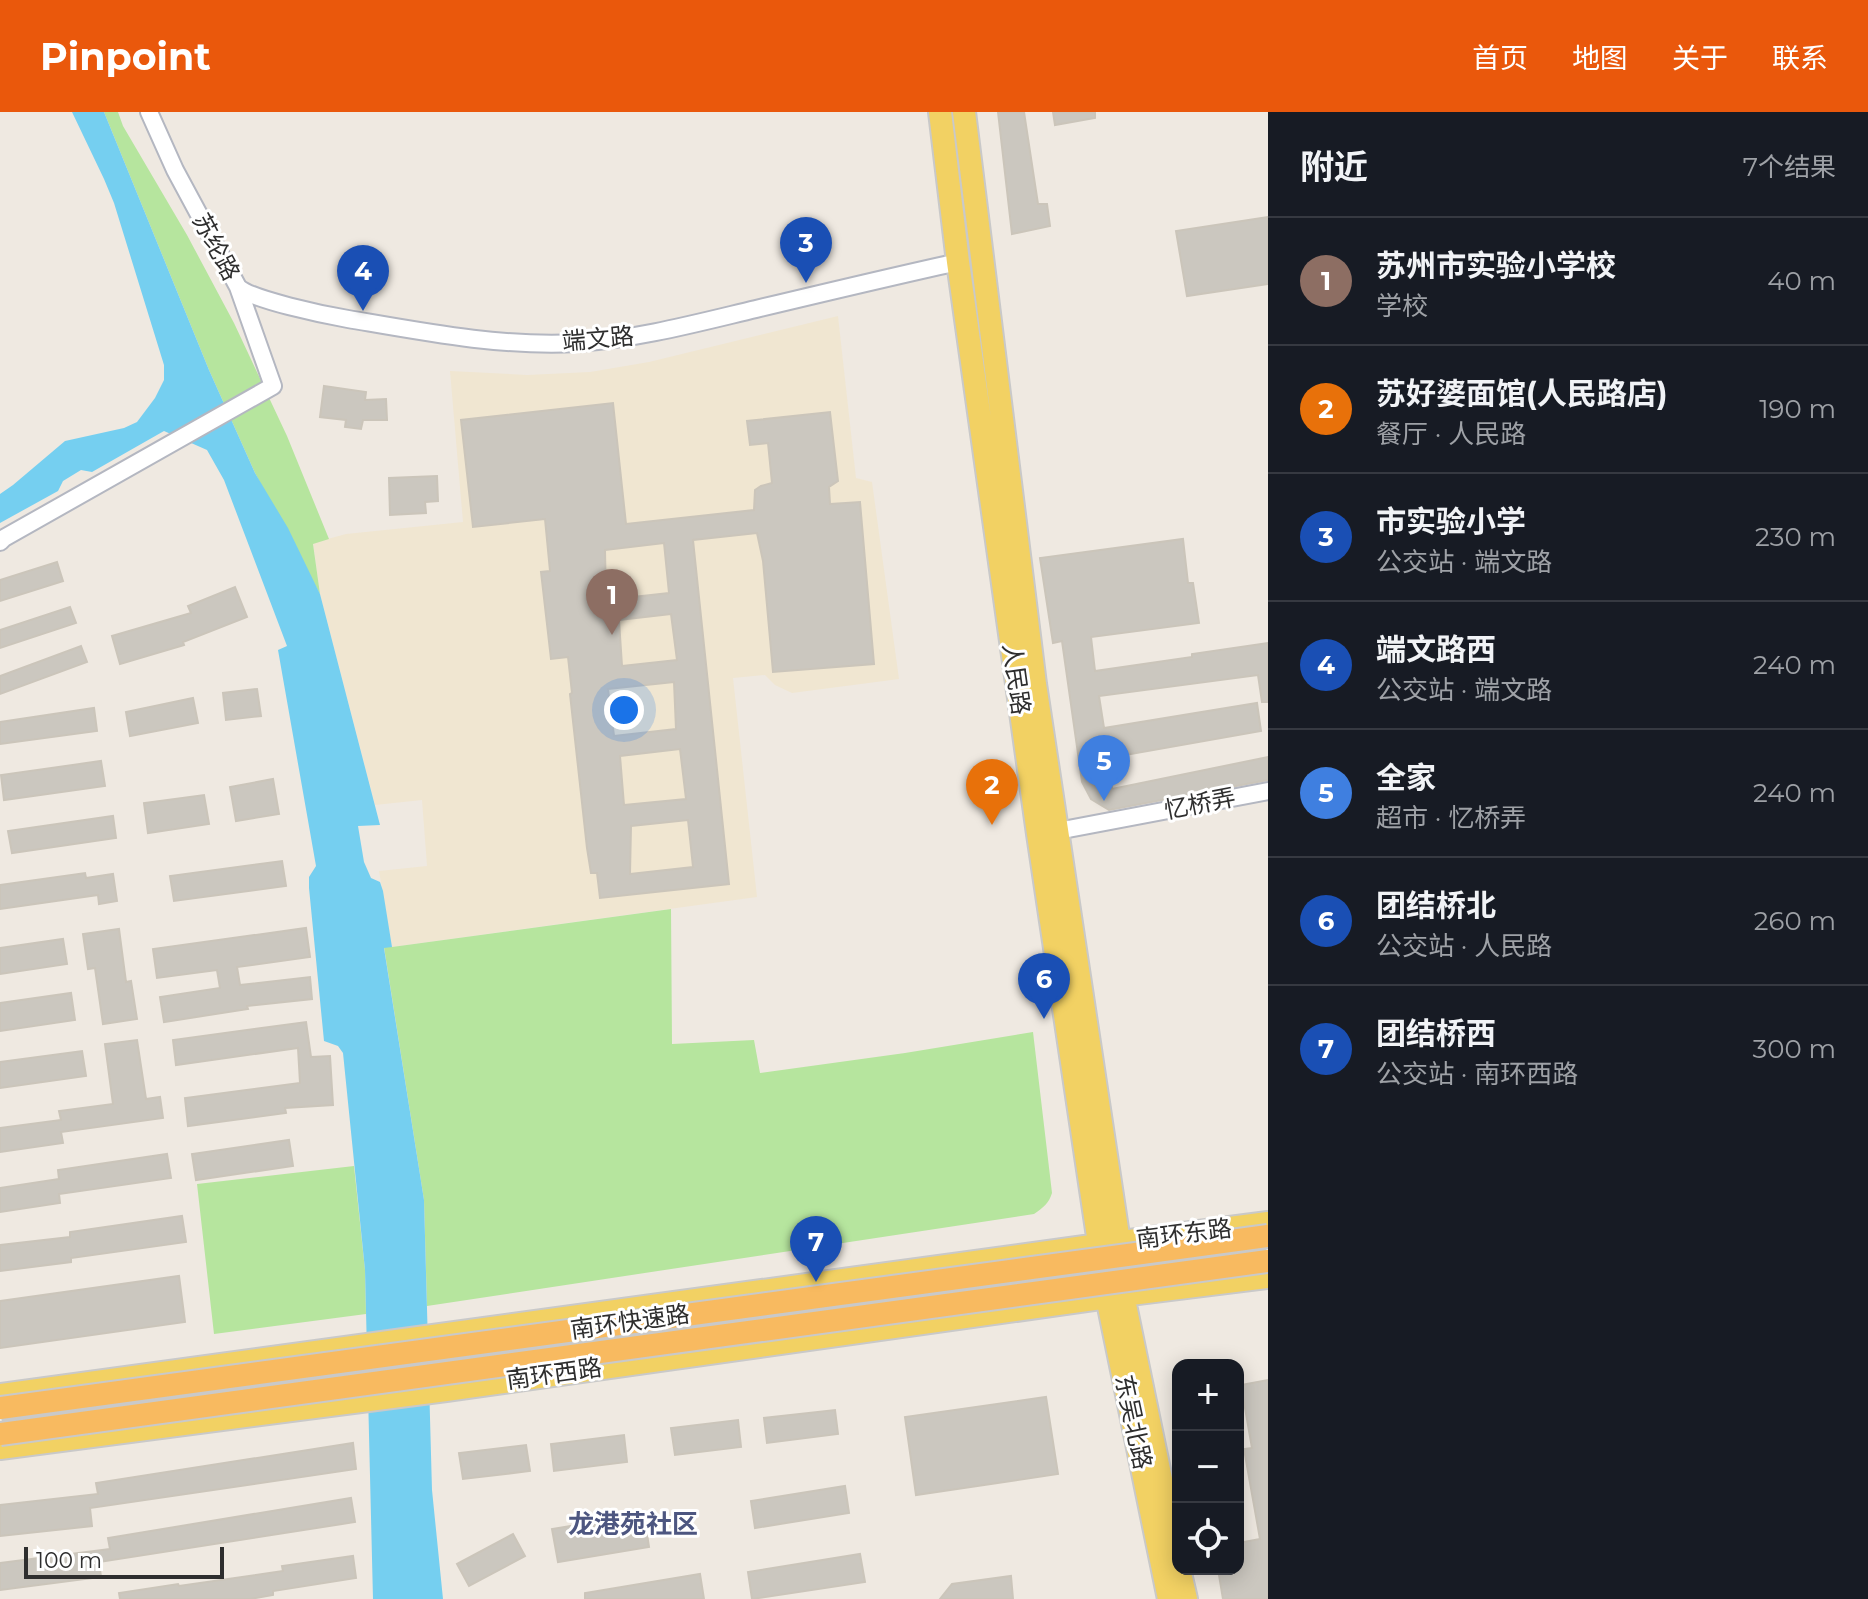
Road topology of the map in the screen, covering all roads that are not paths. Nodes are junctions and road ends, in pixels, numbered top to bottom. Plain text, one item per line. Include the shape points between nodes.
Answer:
1 (149, 112) edge
2 (940, 112) edge
3 (964, 112) edge
4 (958, 262) junction
5 (238, 287) junction
6 (0, 542) edge
7 (1268, 791) edge
8 (1047, 833) junction
9 (1268, 1223) edge
10 (1268, 1236) edge
11 (1109, 1244) junction
12 (1268, 1261) edge
13 (1268, 1277) edge
14 (1115, 1296) junction
15 (0, 1395) edge
16 (0, 1408) edge
17 (0, 1434) edge
18 (0, 1448) edge
19 (1172, 1537) edge
20 (1180, 1575) edge
21 (1169, 1599) edge
22 (1186, 1599) edge

1 - 5 street, 苏纶路
2 - 4 main road, 人民路
3 - 8 main road, 人民路 via 1035,684
4 - 5 street, 端文路 via 656,333 578,342 519,343 425,333 281,303
4 - 8 main road, 人民路
5 - 6 street, 苏纶路 via 273,386
7 - 8 street, 忆桥弄
8 - 11 main road, 人民路
9 - 11 main road, 南环东路
10 - 16 highway, 南环快速路, bridge
11 - 14 main road, 东吴北路
11 - 15 main road
12 - 17 highway, 南环快速路, bridge
13 - 14 main road
14 - 18 main road, 南环西路
14 - 19 main road, 东吴北路
14 - 21 main road, 东吴北路
20 - 22 main road

